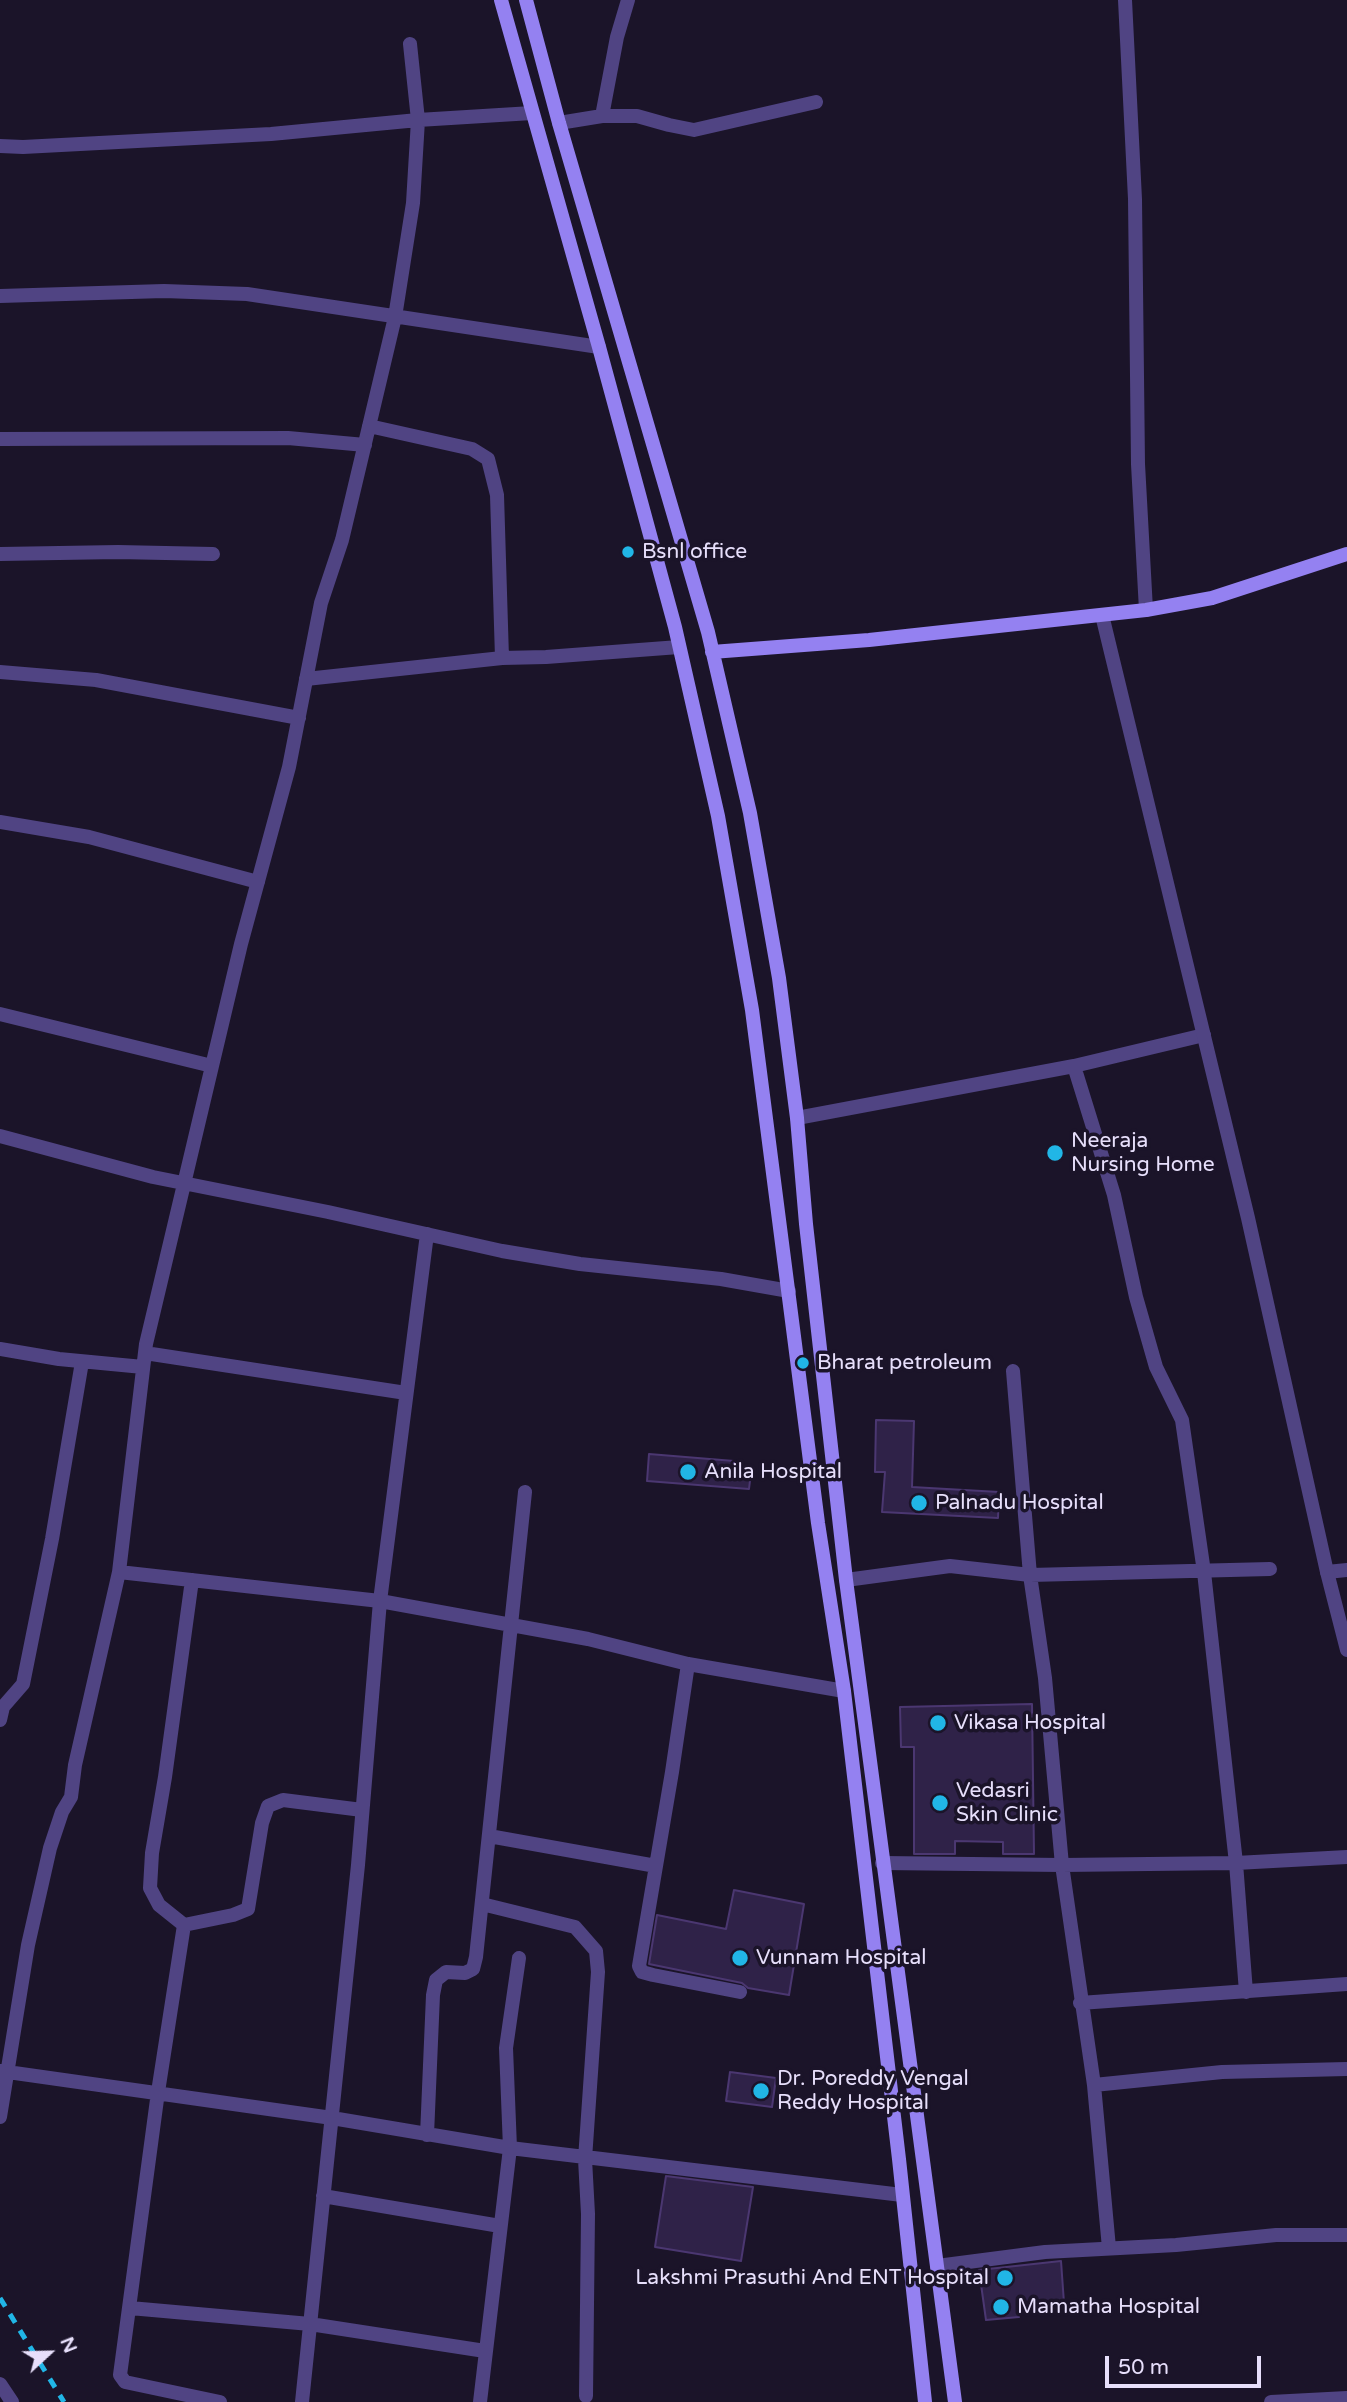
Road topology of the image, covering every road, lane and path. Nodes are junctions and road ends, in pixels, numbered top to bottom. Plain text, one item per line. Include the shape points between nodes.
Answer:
1 (501, 0) edge
2 (526, 0) edge
3 (628, 0) edge
4 (1125, 0) edge
5 (410, 44) dead end
6 (816, 102) dead end
7 (532, 113) junction
8 (602, 116) junction
9 (418, 120) junction
10 (559, 123) junction
11 (0, 146) edge
12 (0, 296) edge
13 (396, 317) junction
14 (599, 346) junction
15 (369, 426) junction
16 (0, 439) edge
17 (365, 445) junction
18 (0, 554) edge
19 (213, 554) dead end
20 (1347, 554) edge
21 (1146, 610) junction
22 (1102, 615) junction
23 (679, 647) junction
24 (712, 652) junction
25 (502, 658) junction
26 (0, 671) edge
27 (306, 679) junction
28 (299, 718) junction
29 (0, 822) edge
30 (258, 882) junction
31 (0, 1014) edge
32 (1204, 1035) junction
33 (212, 1066) junction
34 (1074, 1066) junction
35 (797, 1118) junction
36 (0, 1136) edge
37 (184, 1183) junction
38 (427, 1234) junction
39 (789, 1292) junction
40 (0, 1349) edge
41 (144, 1360) junction
42 (82, 1362) junction
43 (1013, 1371) dead end
44 (406, 1393) junction
45 (525, 1492) dead end
46 (1270, 1569) dead end
47 (1347, 1570) edge
48 (119, 1572) junction
49 (1204, 1572) junction
50 (1327, 1572) junction
51 (1030, 1575) junction
52 (192, 1580) junction
53 (846, 1580) junction
54 (380, 1601) junction
55 (512, 1625) junction
56 (1347, 1650) edge
57 (688, 1664) junction
58 (844, 1691) junction
59 (0, 1720) edge
60 (362, 1810) junction
61 (489, 1836) junction
62 (1347, 1857) edge
63 (883, 1863) junction
64 (1237, 1863) junction
65 (1062, 1865) junction
66 (656, 1866) junction
67 (482, 1904) junction
68 (184, 1925) junction
69 (519, 1958) dead end
70 (1347, 1983) edge
71 (740, 1992) dead end
72 (1246, 1992) junction
73 (1080, 2003) junction
74 (1347, 2069) edge
75 (3, 2072) edge
76 (1094, 2085) junction
77 (158, 2092) junction
78 (0, 2117) edge
79 (331, 2118) junction
80 (427, 2135) junction
81 (510, 2148) junction
82 (585, 2159) junction
83 (902, 2195) junction
84 (323, 2196) junction
85 (500, 2226) junction
86 (1347, 2235) edge
87 (1109, 2248) junction
88 (937, 2266) junction
89 (130, 2308) junction
90 (310, 2324) junction
91 (485, 2351) junction
92 (0, 2384) edge
93 (586, 2396) dead end
94 (1347, 2398) edge
95 (12, 2402) edge
96 (220, 2402) edge
97 (302, 2402) edge
98 (480, 2402) edge
99 (925, 2402) edge
100 (955, 2402) edge
101 (1271, 2402) edge

1 - 7 main road
2 - 10 main road
3 - 8 street
4 - 21 street
5 - 9 street
6 - 8 street via 694,130 637,116
7 - 9 street
7 - 14 main road
8 - 10 street
9 - 11 street via 271,134
9 - 13 street via 414,203
10 - 24 main road
12 - 13 street via 164,291 247,294
13 - 14 street
13 - 15 street
14 - 23 main road
15 - 17 street
15 - 25 street via 472,449 488,459 497,495
16 - 17 street via 288,438
17 - 27 street via 321,603
18 - 19 street
20 - 21 main road via 1212,598
21 - 22 main road
22 - 24 main road
22 - 32 street
23 - 25 street
23 - 39 main road via 718,816 752,1010
24 - 35 main road via 750,813 779,978
25 - 27 street
26 - 28 street via 96,680
27 - 28 street
28 - 30 street
29 - 30 street via 89,836
30 - 33 street
31 - 33 street
32 - 34 street
32 - 50 street
33 - 37 street
34 - 35 street
34 - 49 street via 1114,1195 1156,1367 1182,1420
35 - 53 main road
36 - 37 street
37 - 38 street
37 - 41 street
38 - 39 street via 567,1262 721,1279
38 - 44 street
39 - 58 main road
40 - 42 street
41 - 42 street
41 - 44 street
41 - 48 street
42 - 59 street via 23,1684 3,1707
43 - 51 street
44 - 54 street
45 - 55 street
46 - 49 street
47 - 50 street
48 - 52 street
48 - 75 street via 71,1797 50,1848
49 - 51 street
49 - 64 street
50 - 56 street
51 - 53 street via 950,1566
51 - 65 street via 1045,1678
52 - 54 street
52 - 68 street via 150,1888 159,1905
53 - 63 main road
54 - 55 street
54 - 60 street
55 - 57 street
55 - 61 street
57 - 58 street
57 - 66 street
58 - 83 main road
60 - 68 street via 283,1800 268,1806 248,1909
60 - 79 street
61 - 66 street
61 - 67 street
62 - 64 street
63 - 65 street
63 - 88 main road
64 - 65 street
64 - 72 street
65 - 73 street
66 - 71 street via 639,1966 642,1972
67 - 80 street via 473,1969 446,1972 436,1980
67 - 82 street via 575,1927 596,1951
68 - 77 street
69 - 81 street via 506,2049
70 - 72 street
72 - 73 street
73 - 76 street
74 - 76 street via 1222,2072
75 - 77 street
75 - 78 street
76 - 87 street
77 - 79 street
77 - 89 street
79 - 80 street
79 - 84 street
80 - 81 street
81 - 82 street
81 - 85 street
82 - 83 street
82 - 93 street
83 - 99 main road
84 - 85 street
84 - 90 street
85 - 91 street
86 - 87 street via 1276,2235
87 - 88 street
88 - 100 main road
89 - 90 street
89 - 96 street via 120,2375 125,2382
90 - 91 street
90 - 97 street
91 - 98 street
92 - 95 street
94 - 101 street

